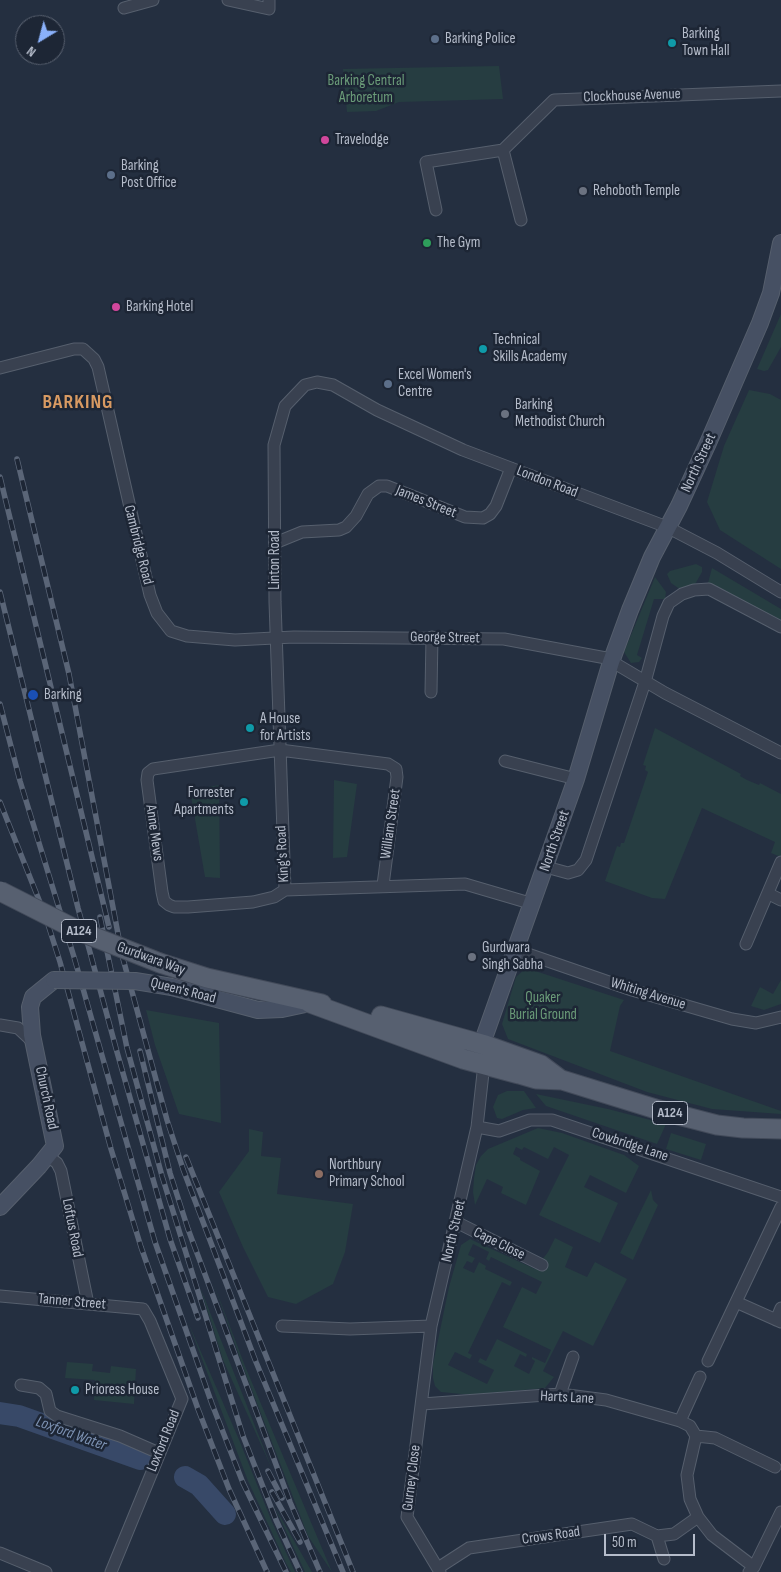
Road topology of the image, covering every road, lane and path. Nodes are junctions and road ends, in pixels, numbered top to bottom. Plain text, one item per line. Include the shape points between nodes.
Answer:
1 (153, 0) edge
2 (228, 0) edge
3 (269, 4) edge
4 (124, 8) dead end
5 (781, 91) edge
6 (503, 150) junction
7 (436, 210) dead end
8 (521, 220) dead end
9 (781, 243) edge
10 (0, 368) edge
11 (310, 384) joint
12 (511, 468) junction
13 (668, 527) junction
14 (275, 542) junction
15 (781, 592) edge
16 (781, 627) edge
17 (432, 637) junction
18 (276, 638) junction
19 (611, 662) junction
20 (645, 682) junction
21 (431, 692) dead end
22 (280, 750) junction
23 (781, 753) edge
24 (506, 761) dead end
25 (576, 779) junction
26 (781, 862) edge
27 (546, 867) junction
28 (383, 885) junction
29 (285, 890) junction
30 (0, 891) edge
31 (769, 894) junction
32 (781, 900) edge
33 (533, 904) junction
34 (746, 944) dead end
35 (516, 950) junction
36 (54, 980) joint
37 (310, 1003) junction
38 (781, 1017) edge
39 (0, 1025) edge
40 (35, 1045) junction
41 (485, 1046) junction
42 (484, 1064) junction
43 (562, 1080) junction
44 (474, 1121) junction
45 (781, 1129) edge
46 (48, 1156) junction
47 (781, 1197) edge
48 (781, 1207) edge
49 (0, 1208) edge
50 (456, 1222) junction
51 (542, 1265) dead end
52 (0, 1296) edge
53 (736, 1302) junction
54 (88, 1304) junction
55 (781, 1308) edge
56 (145, 1310) joint
57 (778, 1321) edge
58 (289, 1322) dead end
59 (431, 1326) junction
60 (573, 1357) dead end
61 (708, 1361) dead end
62 (700, 1377) dead end
63 (21, 1386) dead end
64 (560, 1394) junction
65 (422, 1404) junction
66 (680, 1421) junction
67 (696, 1436) junction
68 (159, 1453) junction
69 (775, 1467) dead end
70 (781, 1512) edge
71 (698, 1517) junction
72 (657, 1536) junction
73 (0, 1553) edge
74 (664, 1559) dead end
75 (439, 1570) edge
76 (752, 1570) edge
77 (46, 1572) edge
78 (111, 1572) edge

1 - 4 street
2 - 3 street
5 - 6 street, Clockhouse Avenue via 554,100
6 - 7 street via 426,162
6 - 8 street
9 - 13 street, North Street via 771,293 760,323
10 - 18 street, Cambridge Road via 74,349 89,353 98,367 132,524 156,613 171,631 187,636 235,640
11 - 12 street, London Road via 324,382 333,385 432,437
11 - 14 street, Linton Road via 304,384 292,397 275,436
12 - 13 street, London Road
12 - 14 street, James Street via 496,506 483,518 466,517 387,486 379,486 368,494 346,527 302,532
13 - 15 street, London Road
13 - 19 street, North Street via 637,592
14 - 18 street, Linton Road
16 - 20 street via 717,591 701,588 682,594 666,608
17 - 18 street, George Street
17 - 19 street, George Street via 504,639 606,658
17 - 21 street
18 - 22 street, Linton Road
19 - 20 street
19 - 25 street, North Street
20 - 23 street
20 - 27 street via 586,860 578,870 568,873
22 - 28 street, William Street via 380,762 396,769
22 - 29 street, King's Road
22 - 29 street, Anne Mews via 153,769 147,780 162,892 164,901 169,905 254,902 274,897
24 - 25 street
25 - 27 street, North Street
26 - 31 street
27 - 33 street, North Street
28 - 29 street, King's Road
28 - 33 street via 466,884
30 - 37 main road, Gurdwara Way / A124, bridge via 79,931 160,963
31 - 32 street
31 - 34 street
33 - 35 street, North Street
35 - 38 street, Whiting Avenue via 632,990 732,1019 756,1023
35 - 41 street, North Street via 485,1035
36 - 37 street, Queen's Road, bridge via 134,980 258,1010
36 - 40 street, Church Road via 31,1000
37 - 41 main road, Gurdwara Way / A124 via 349,1007
37 - 42 main road, Gurdwara Way / A124
39 - 40 street via 18,1028
40 - 46 street, Church Road via 55,1142
41 - 42 street, North Street
41 - 43 main road, Gurdwara Way / A124 via 541,1065
42 - 43 main road, Gurdwara Way / A124 via 536,1078
42 - 44 street, North Street
43 - 45 main road, Gurdwara Way / A124 via 708,1122 743,1128
44 - 47 street, Cowbridge Lane via 499,1131 530,1120 552,1120
44 - 50 street, North Street
46 - 49 street
46 - 54 street, Loftus Road via 61,1171
48 - 53 street
50 - 51 street, Cape Close
50 - 59 street, North Street
52 - 54 street, Tanner Street
53 - 57 street
53 - 61 street
54 - 56 street, Tanner Street
55 - 57 street
56 - 68 street, Loxford Road via 182,1398
58 - 59 street via 350,1329
59 - 65 street
60 - 64 street
62 - 66 street
63 - 68 street via 39,1388 46,1394 50,1411 57,1416 120,1436
64 - 65 street, Harts Lane
64 - 66 street, Harts Lane via 606,1400
65 - 75 street, Gurney Close via 407,1517
66 - 67 street, Harts Lane via 690,1426
67 - 69 street via 716,1438
67 - 71 street via 687,1476 690,1499
68 - 78 street, Loxford Road
70 - 76 street
71 - 72 street via 674,1534
71 - 76 street via 712,1535
72 - 74 street
72 - 75 street, Crows Road via 632,1524 469,1548
73 - 77 street

